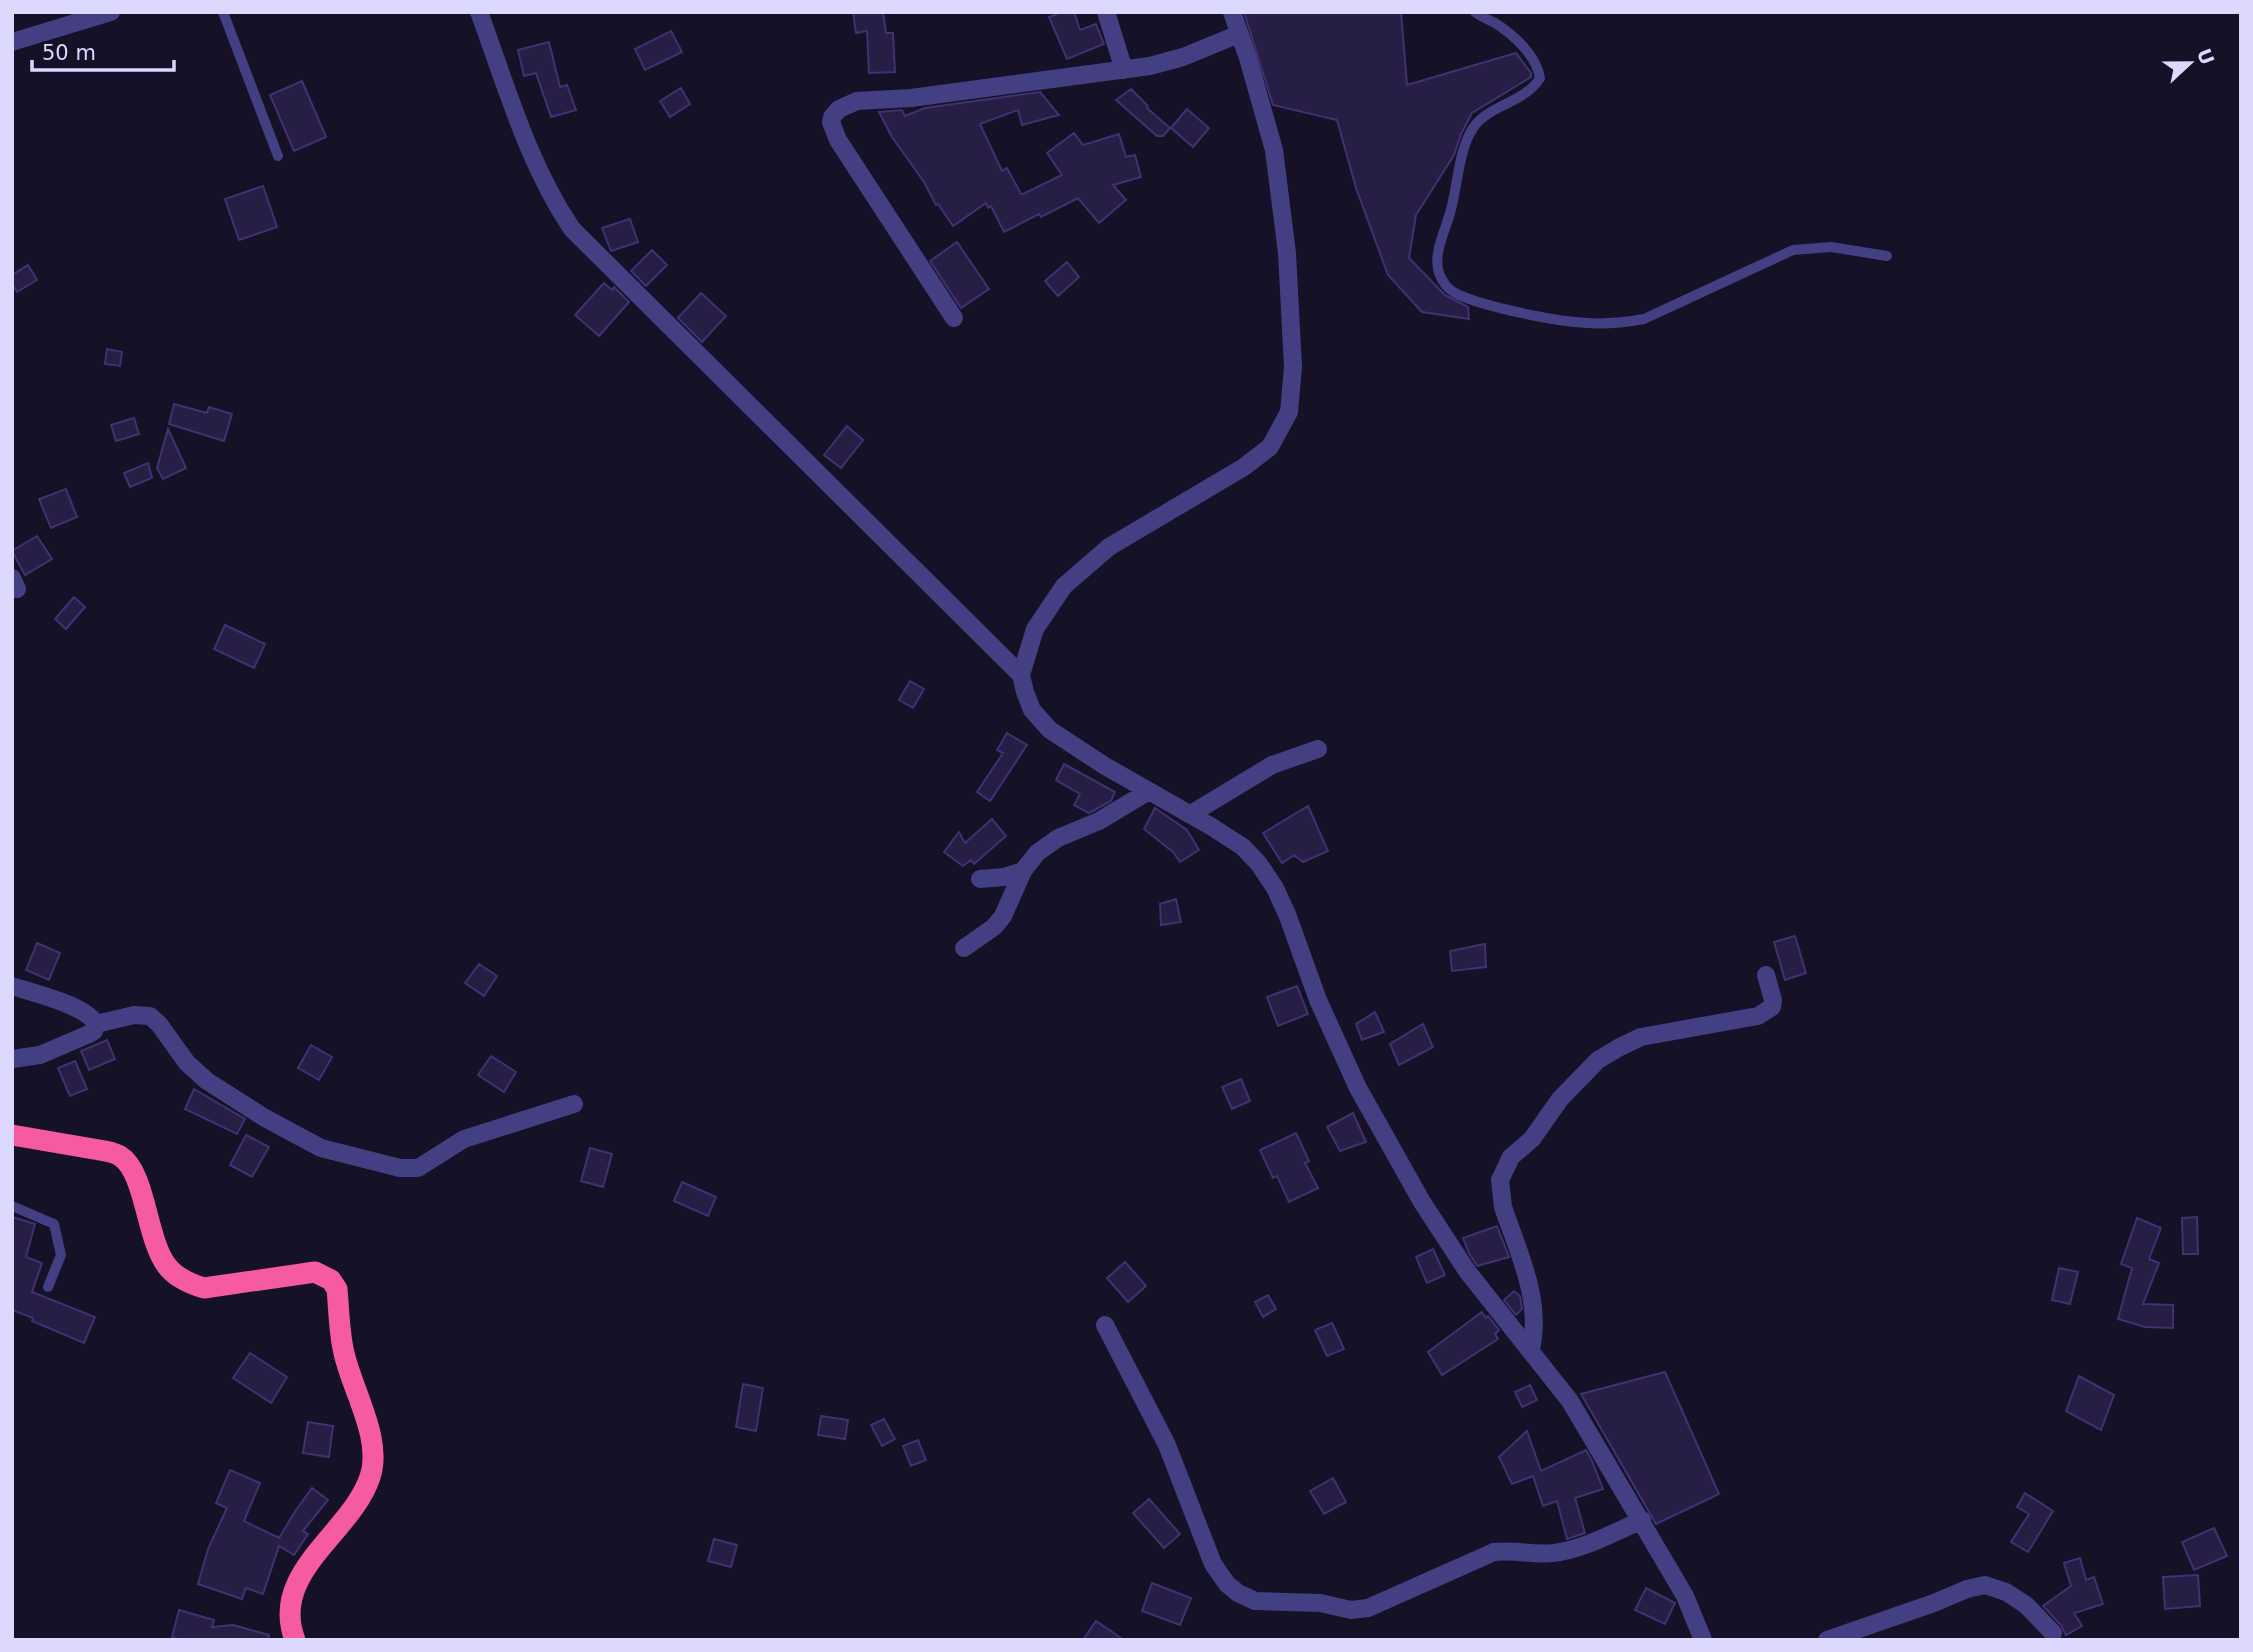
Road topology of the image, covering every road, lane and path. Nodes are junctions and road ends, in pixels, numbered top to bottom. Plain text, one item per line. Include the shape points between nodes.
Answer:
1 (111, 12) edge
2 (223, 12) edge
3 (478, 12) edge
4 (1106, 12) edge
5 (1232, 12) edge
6 (1475, 12) edge
7 (1239, 34) junction
8 (12, 42) edge
9 (1124, 70) junction
10 (278, 156) dead end
11 (1887, 256) dead end
12 (954, 318) dead end
13 (1021, 675) junction
14 (1318, 749) dead end
15 (1149, 791) junction
16 (1191, 814) junction
17 (1023, 871) junction
18 (980, 879) dead end
19 (964, 948) dead end
20 (1766, 975) dead end
21 (12, 986) edge
22 (96, 1024) junction
23 (12, 1059) edge
24 (574, 1104) dead end
25 (12, 1135) edge
26 (12, 1206) edge
27 (48, 1287) dead end
28 (1105, 1325) dead end
29 (1531, 1350) junction
30 (1642, 1520) junction
31 (2053, 1633) dead end
32 (295, 1640) edge
33 (1703, 1640) edge
34 (1827, 1640) edge

1 - 8 street
2 - 10 lane
3 - 13 street via 541,175 572,229
4 - 9 street
5 - 7 street
6 - 11 lane via 1519,43 1541,78 1534,89 1483,118 1468,136 1436,258 1446,286 1455,293 1576,323 1620,323 1644,319 1793,250 1830,247
7 - 9 street via 1167,62
7 - 13 street via 1274,150 1287,253 1293,367 1289,412 1270,447 1109,547 1064,586 1035,629
9 - 12 street via 857,101 832,117 838,140
13 - 15 street via 1032,710 1050,730
14 - 16 street via 1272,765
15 - 16 street
15 - 17 street via 1047,845
16 - 29 street via 1243,847 1275,888 1358,1088 1467,1271
17 - 18 street
17 - 19 street via 1003,916
20 - 29 street via 1773,1000 1767,1012 1641,1037 1620,1047 1598,1060 1560,1099 1532,1139 1511,1157 1500,1180 1501,1194 1532,1293 1535,1331
21 - 22 street via 69,1005 91,1016
22 - 23 street via 89,1034 40,1055
22 - 24 street via 149,1016 207,1081 265,1118 321,1148 410,1170 464,1139
25 - 32 highway via 105,1150 127,1161 157,1250 168,1268 192,1284 204,1288 315,1272 337,1289 344,1353 367,1422 372,1468 363,1493 297,1581 290,1603
26 - 27 lane via 54,1224 61,1255
28 - 30 street via 1167,1445 1213,1564 1227,1584 1248,1599 1359,1610 1494,1552 1559,1553
29 - 30 street via 1570,1401
30 - 33 street via 1685,1596
31 - 34 street via 2026,1605 1985,1585

